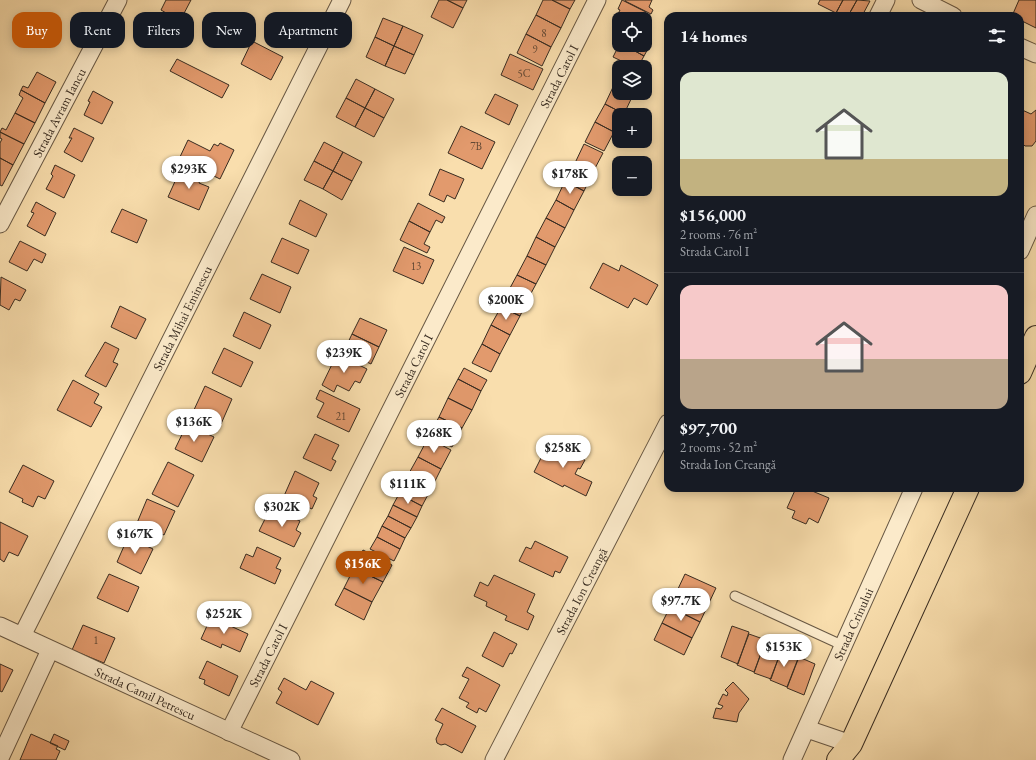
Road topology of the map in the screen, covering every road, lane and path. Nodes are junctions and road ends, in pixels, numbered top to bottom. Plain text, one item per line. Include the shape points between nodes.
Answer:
1 (118, 0) edge
2 (342, 0) edge
3 (597, 0) edge
4 (886, 0) edge
5 (921, 0) edge
6 (880, 12) edge
7 (945, 12) edge
8 (1024, 49) edge
9 (1036, 54) edge
10 (1036, 215) edge
11 (0, 224) edge
12 (1024, 242) edge
13 (1036, 337) edge
14 (1024, 364) edge
15 (664, 431) edge
16 (912, 492) edge
17 (966, 492) edge
18 (735, 596) dead end
19 (0, 626) edge
20 (22, 636) junction
21 (844, 646) junction
22 (50, 650) junction
23 (807, 729) junction
24 (229, 732) junction
25 (847, 755) edge
26 (0, 758) edge
27 (291, 760) edge
28 (494, 760) edge
29 (792, 760) edge

1 - 11 street, Strada Avram Iancu
2 - 20 street, Strada Mihai Eminescu
3 - 24 street, Strada Carol I
4 - 6 street
5 - 7 street
8 - 9 street
10 - 12 street
13 - 14 highway
15 - 28 street, Strada Ion Creangă
16 - 21 street, Strada Crinului
17 - 25 highway
18 - 21 lane
19 - 20 street, Strada Camil Petrescu
20 - 22 street, Strada Camil Petrescu
21 - 23 street, Strada Crinului
22 - 24 street, Strada Camil Petrescu
22 - 26 street
23 - 25 street
23 - 29 street, Strada Crinului
24 - 27 street, Strada Camil Petrescu

